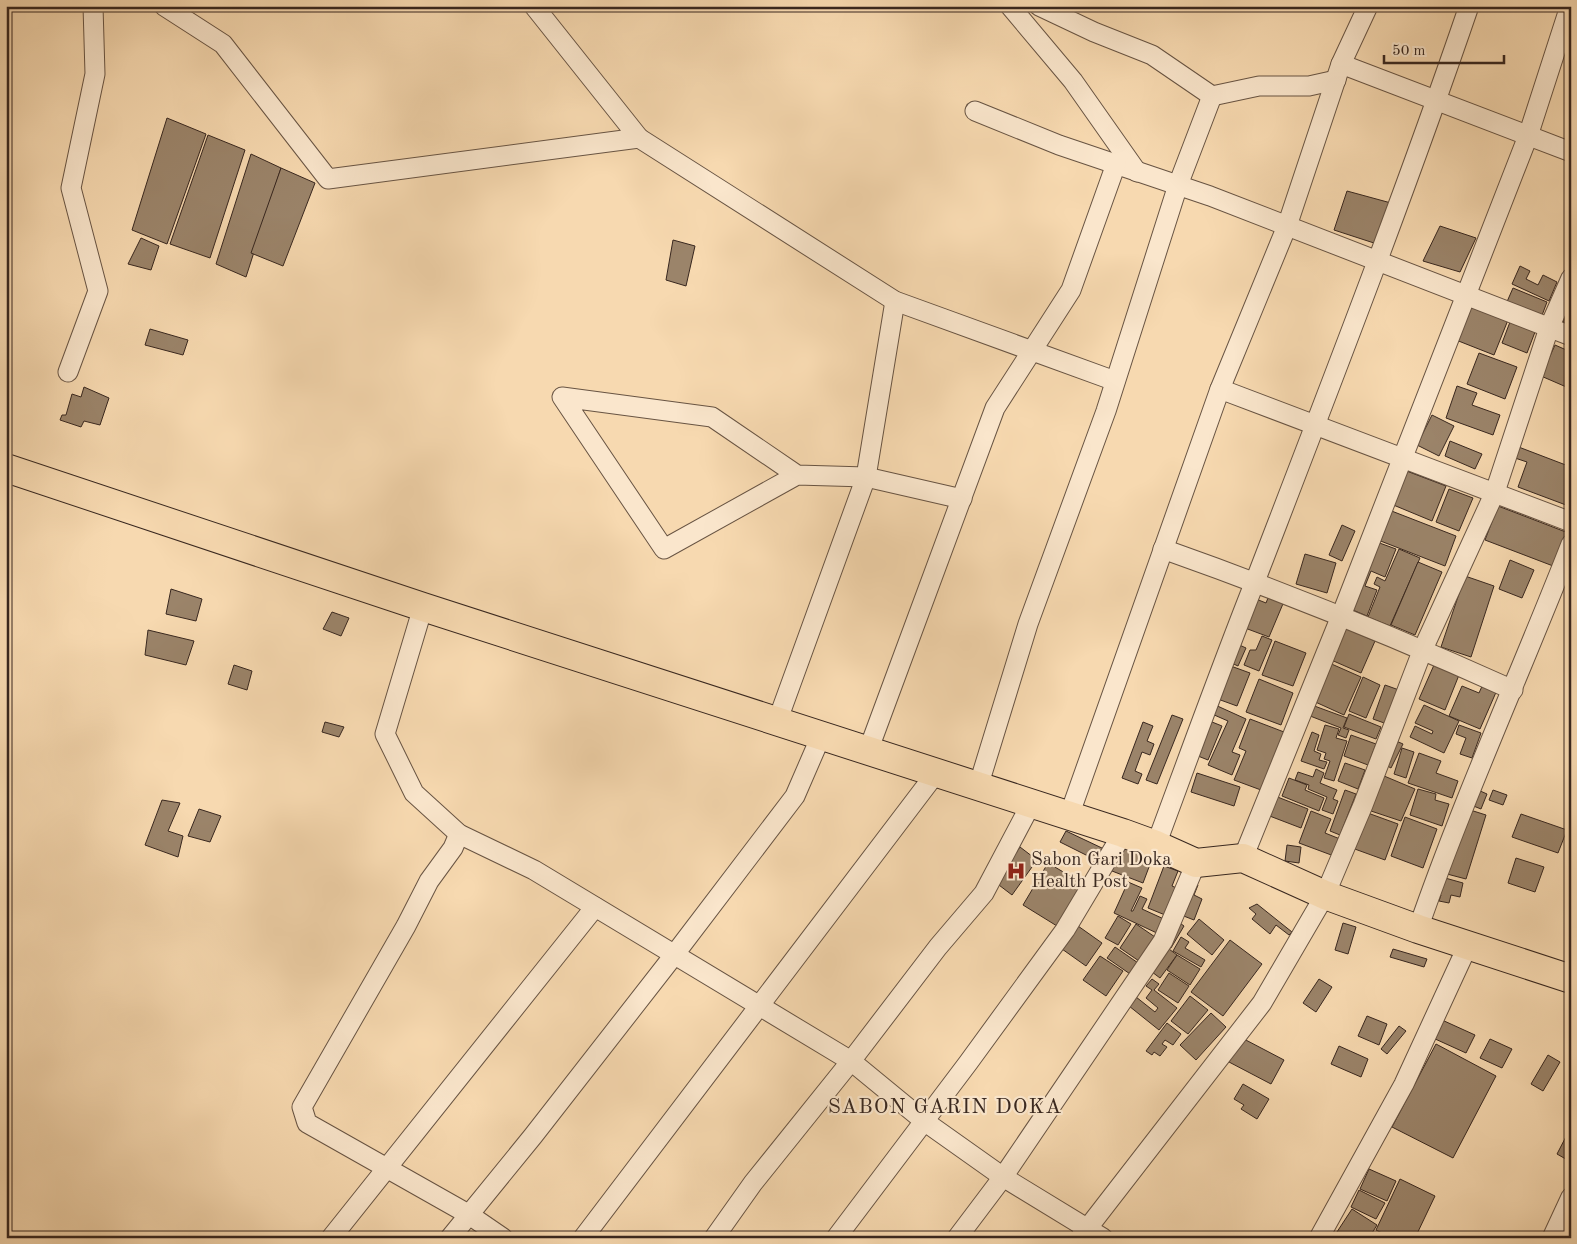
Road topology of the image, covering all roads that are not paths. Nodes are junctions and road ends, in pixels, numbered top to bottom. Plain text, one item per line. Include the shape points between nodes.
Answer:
1 (93, 6) edge
2 (164, 6) edge
3 (534, 6) edge
4 (1010, 6) edge
5 (1039, 6) edge
6 (1368, 6) edge
7 (1469, 6) edge
8 (1570, 6) edge
9 (1339, 72) junction
10 (1212, 96) junction
11 (1437, 101) junction
12 (975, 111) dead end
13 (1528, 136) junction
14 (639, 138) junction
15 (1571, 152) edge
16 (1116, 164) junction
17 (1138, 172) junction
18 (1178, 185) junction
19 (1287, 226) junction
20 (1378, 261) junction
21 (1571, 278) edge
22 (1466, 294) junction
23 (895, 301) junction
24 (1549, 328) junction
25 (1571, 336) edge
26 (1031, 352) junction
27 (68, 372) dead end
28 (1115, 381) junction
29 (1220, 389) junction
30 (1316, 425) junction
31 (1403, 457) junction
32 (6, 468) edge
33 (797, 475) junction
34 (866, 476) junction
35 (1495, 492) junction
36 (962, 499) junction
37 (1571, 522) edge
38 (1571, 544) edge
39 (1163, 549) junction
40 (1255, 581) junction
41 (423, 607) junction
42 (1341, 616) junction
43 (1423, 649) junction
44 (1513, 690) junction
45 (777, 722) junction
46 (821, 736) junction
47 (868, 751) junction
48 (936, 773) junction
49 (978, 787) junction
50 (1031, 804) junction
51 (1069, 816) junction
52 (1123, 833) junction
53 (459, 834) junction
54 (1156, 844) junction
55 (1243, 858) junction
56 (1196, 863) junction
57 (1326, 895) junction
58 (595, 907) junction
59 (1418, 929) junction
60 (1468, 946) junction
61 (674, 955) junction
62 (1571, 979) edge
63 (759, 1006) junction
64 (850, 1061) junction
65 (924, 1121) junction
66 (386, 1168) junction
67 (1003, 1177) junction
68 (1571, 1197) edge
69 (468, 1214) junction
70 (1090, 1234) edge
71 (331, 1238) edge
72 (450, 1238) edge
73 (503, 1238) edge
74 (583, 1238) edge
75 (714, 1238) edge
76 (836, 1238) edge
77 (957, 1238) edge
78 (1319, 1238) edge
79 (1552, 1238) edge

1 - 27 street via 95,74 71,188 98,291
2 - 14 street via 223,44 328,179
3 - 14 street
4 - 17 street via 1073,81
5 - 10 street via 1152,55
6 - 9 street
7 - 11 street
8 - 13 street
9 - 10 street via 1309,86 1259,86
9 - 11 street
9 - 19 street
10 - 18 street
11 - 13 street
11 - 20 street
12 - 16 street
13 - 15 street
13 - 22 street
14 - 23 street
16 - 17 street
16 - 26 street via 1070,290
17 - 18 street
18 - 19 street
18 - 28 street
19 - 20 street
19 - 29 street
20 - 22 street
20 - 30 street
21 - 24 street
22 - 24 street
22 - 31 street
23 - 26 street
23 - 34 street
24 - 25 street
24 - 35 street
26 - 28 street
26 - 36 street via 995,408
28 - 49 street via 1028,624
29 - 30 street
29 - 39 street
30 - 31 street
30 - 40 street
31 - 35 street
31 - 42 street
32 - 41 highway
33 - 33 street via 664,549 562,398 712,417
33 - 34 street
34 - 36 street
34 - 45 street
35 - 37 street
35 - 43 street
36 - 47 street
38 - 44 street
39 - 40 street
39 - 51 street
40 - 42 street
40 - 54 street
41 - 45 highway
41 - 53 street via 385,734 414,793
42 - 43 street
42 - 55 street
43 - 44 street
43 - 57 street
44 - 59 street via 1443,857
45 - 46 highway
46 - 47 highway
46 - 61 street via 795,796
47 - 48 highway
48 - 49 highway
48 - 63 street
49 - 50 highway
50 - 51 highway
50 - 64 street via 984,892
51 - 52 highway
52 - 54 highway
52 - 65 street via 1065,930
53 - 58 street via 534,870
53 - 66 street via 302,1107 307,1123
54 - 56 highway
55 - 56 highway
55 - 57 highway
56 - 67 street via 1162,940
57 - 59 highway
57 - 70 street via 1262,1003
58 - 61 street
58 - 66 street
59 - 60 highway
60 - 62 highway
60 - 78 street via 1404,1084
61 - 63 street
61 - 69 street
63 - 64 street
63 - 74 street
64 - 65 street
64 - 75 street via 753,1183
65 - 67 street
65 - 76 street
66 - 69 street
66 - 71 street
67 - 70 street
67 - 77 street
68 - 79 street
69 - 72 street
69 - 73 street

